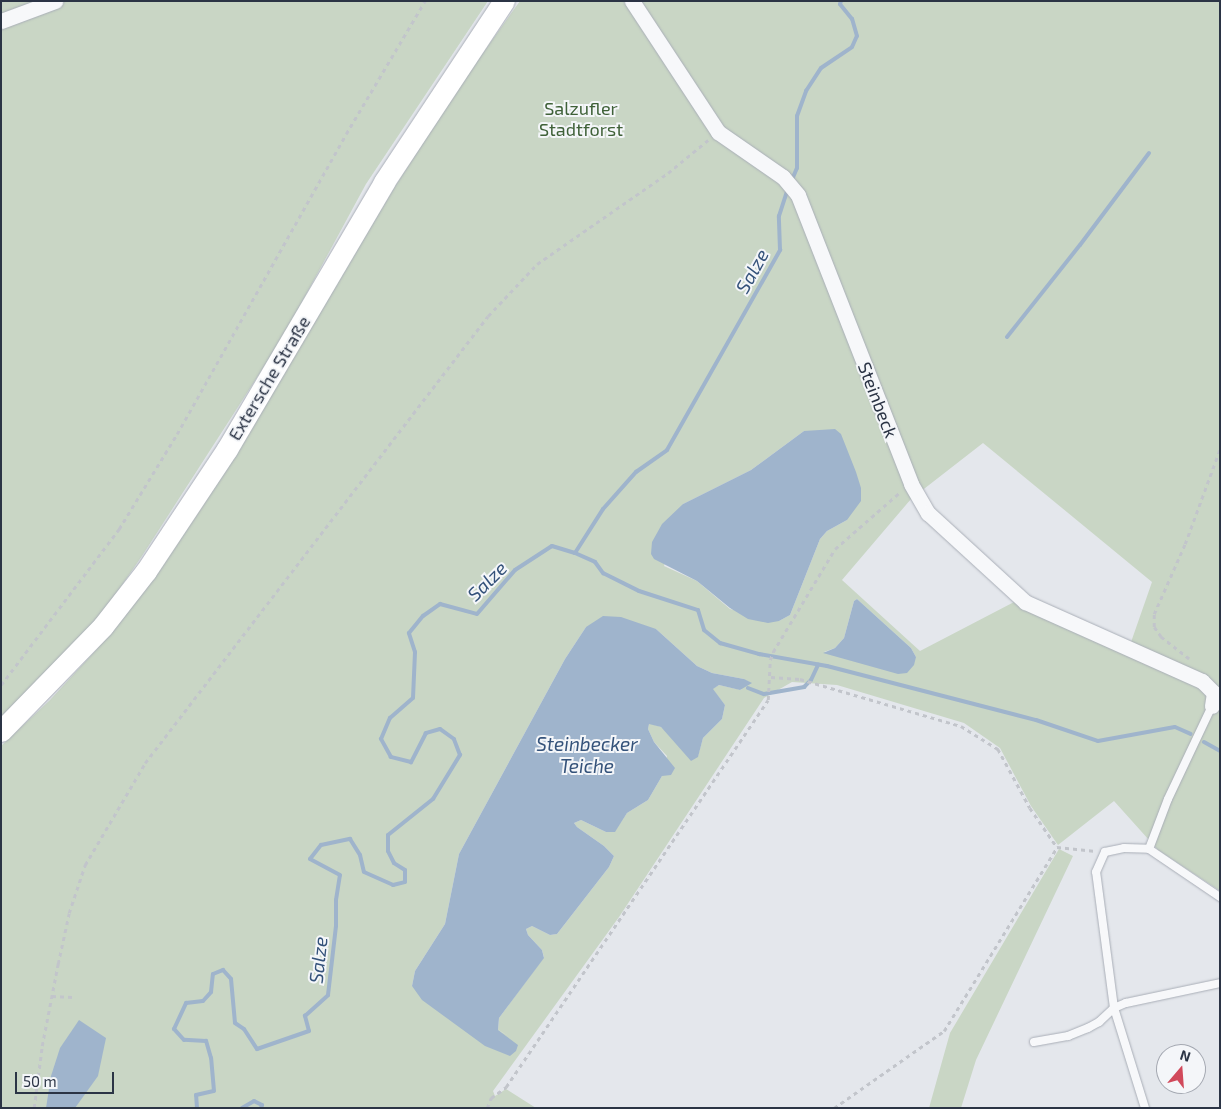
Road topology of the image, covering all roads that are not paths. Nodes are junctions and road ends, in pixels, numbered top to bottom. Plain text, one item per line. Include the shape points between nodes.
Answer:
1 (54, 1) edge
2 (504, 1) edge
3 (632, 1) edge
4 (1, 21) edge
5 (1212, 706) joint
6 (1, 731) edge
7 (1149, 849) junction
8 (1220, 897) edge
9 (1220, 983) edge
10 (1114, 1008) junction
11 (1034, 1042) dead end
12 (1144, 1108) edge

1 - 4 street
2 - 6 main road, Extersche Straße via 384,182 227,449 146,571 103,626
3 - 5 street, Steinbeck via 718,132 783,177 798,195 911,484 928,513 1025,602 1202,681 1214,693
5 - 7 lane via 1168,799
7 - 8 lane
7 - 10 lane via 1124,848 1105,852 1096,872
9 - 10 lane
10 - 11 lane via 1088,1028 1068,1036
10 - 12 lane

